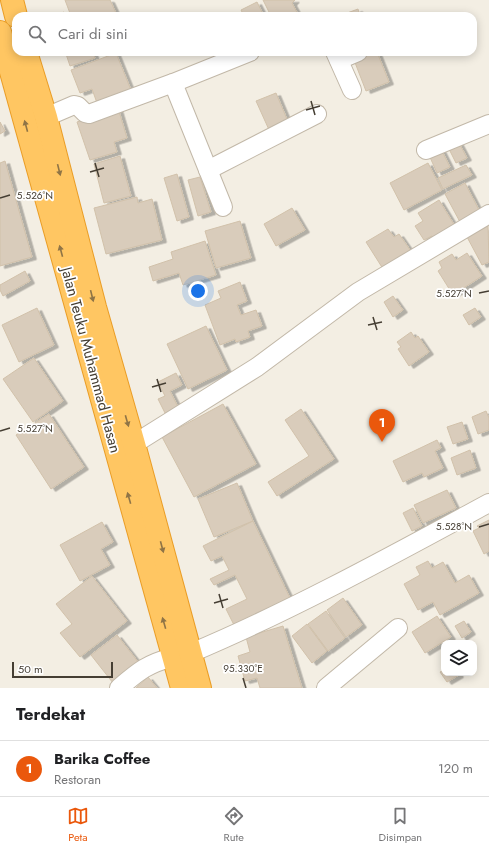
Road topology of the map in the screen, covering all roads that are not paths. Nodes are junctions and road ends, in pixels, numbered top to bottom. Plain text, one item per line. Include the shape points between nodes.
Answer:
1 (12, 0) edge
2 (15, 12) edge
3 (0, 32) edge
4 (27, 56) edge
5 (240, 56) edge
6 (337, 56) edge
7 (173, 83) junction
8 (352, 90) dead end
9 (317, 114) dead end
10 (46, 117) junction
11 (489, 124) edge
12 (426, 150) dead end
13 (208, 170) junction
14 (223, 207) dead end
15 (489, 214) edge
16 (104, 376) junction
17 (134, 444) junction
18 (489, 503) edge
19 (398, 628) dead end
20 (182, 655) junction
21 (119, 688) edge
22 (182, 688) edge
23 (200, 688) edge
24 (326, 688) edge

1 - 2 highway
16 -> 3 highway, Jalan Teuku Muhammad Hasan
4 - 10 highway, Jalan Teuku Muhammad Hasan
5 - 7 street
6 - 8 street
7 - 10 street via 89,114 74,105
7 - 13 street
9 - 13 street
10 -> 16 highway, Jalan Teuku Muhammad Hasan via 95,307
11 - 12 street
13 - 14 street
15 - 17 street via 358,292 258,367
16 -> 17 highway, Jalan Teuku Muhammad Hasan
20 -> 16 highway, Jalan Teuku Muhammad Hasan
17 -> 20 highway, Jalan Teuku Muhammad Hasan
18 - 20 street via 347,579 237,633
19 - 24 street
20 - 21 street via 151,664
20 - 22 highway, Jalan Teuku Muhammad Hasan
20 - 23 highway, Jalan Teuku Muhammad Hasan

